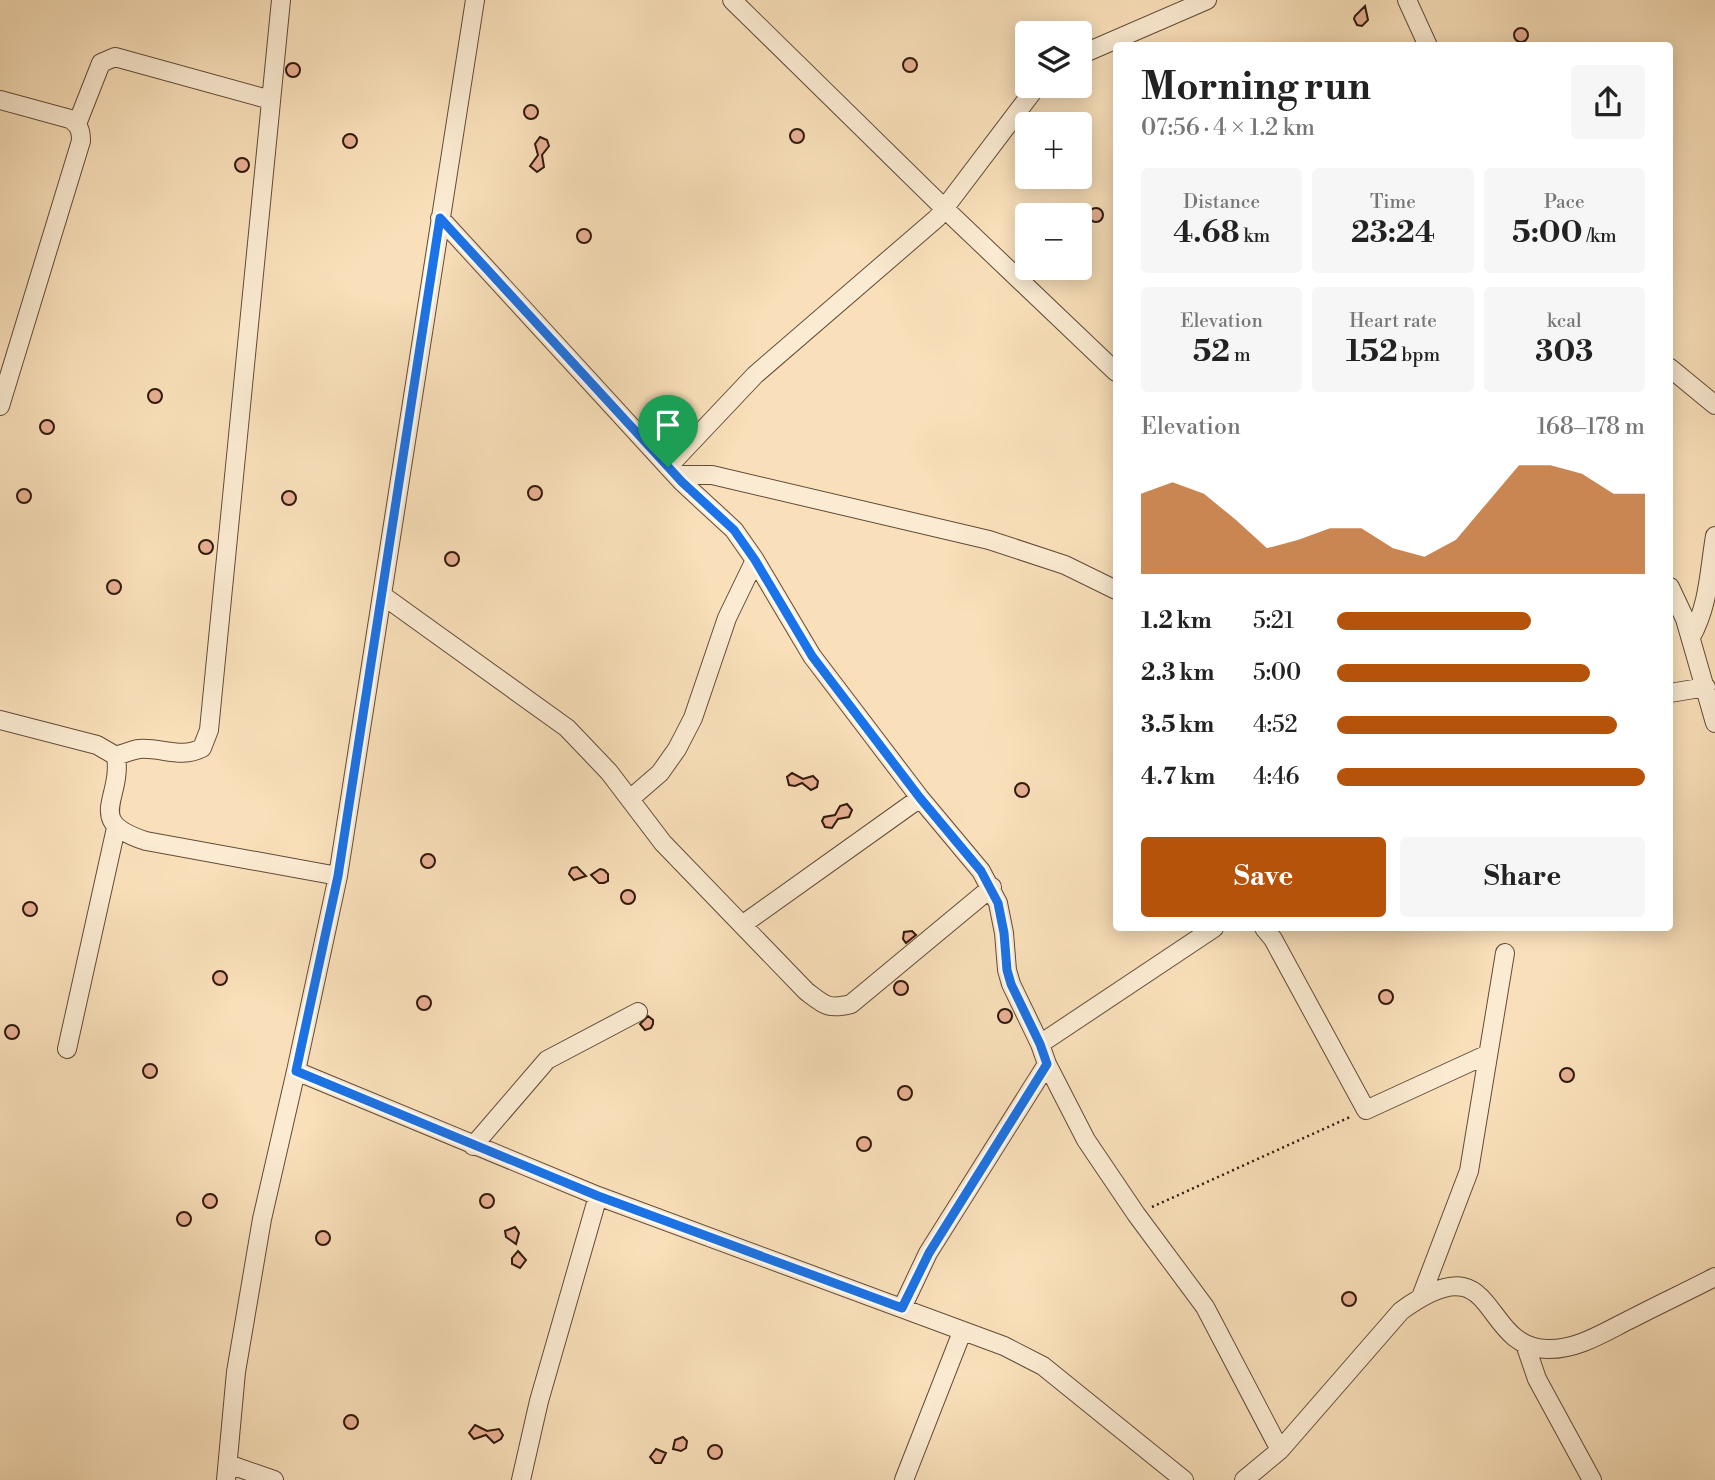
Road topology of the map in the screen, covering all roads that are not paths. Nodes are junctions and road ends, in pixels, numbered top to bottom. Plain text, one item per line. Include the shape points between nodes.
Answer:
1 (281, 0) edge
2 (475, 0) edge
3 (732, 0) edge
4 (1208, 0) edge
5 (1407, 0) edge
6 (1426, 42) edge
7 (1092, 50) edge
8 (1028, 98) edge
9 (0, 100) edge
10 (271, 100) junction
11 (78, 124) junction
12 (945, 209) junction
13 (440, 218) junction
14 (1113, 369) edge
15 (1673, 370) edge
16 (1715, 404) edge
17 (0, 406) edge
18 (672, 471) junction
19 (1715, 536) edge
20 (755, 560) junction
21 (1113, 589) edge
22 (1673, 593) edge
23 (382, 595) junction
24 (1691, 636) junction
25 (1706, 687) junction
26 (1673, 692) edge
27 (0, 720) edge
28 (1715, 723) edge
29 (116, 756) junction
30 (920, 798) junction
31 (630, 799) junction
32 (116, 828) junction
33 (338, 876) junction
34 (992, 887) junction
35 (742, 925) junction
36 (1210, 931) edge
37 (1266, 931) edge
38 (1504, 953) dead end
39 (638, 1012) dead end
40 (1040, 1044) junction
41 (67, 1049) dead end
42 (1488, 1055) junction
43 (1047, 1064) junction
44 (296, 1071) junction
45 (473, 1146) junction
46 (598, 1196) junction
47 (1715, 1277) edge
48 (1421, 1297) junction
49 (902, 1308) junction
50 (961, 1332) junction
51 (1525, 1344) junction
52 (1280, 1450) junction
53 (227, 1472) edge
54 (274, 1480) edge
55 (521, 1480) edge
56 (904, 1480) edge
57 (1184, 1480) edge
58 (1244, 1480) edge
59 (1592, 1480) edge

1 - 10 street
2 - 13 street
3 - 12 street
4 - 7 street
5 - 6 street
8 - 12 street
9 - 11 street
10 - 11 street via 114,57 101,63
10 - 29 street via 206,742 194,753 139,749
11 - 17 street via 81,141
12 - 14 street
12 - 18 street via 755,375
13 - 18 street
13 - 23 street
15 - 16 street
18 - 20 street via 734,530
18 - 21 street via 712,475 989,540 1065,565
19 - 24 street via 1706,600
20 - 30 street via 812,656
20 - 31 street via 727,618 693,718 677,749 660,773
22 - 24 street
23 - 31 street via 568,728
23 - 33 street
24 - 25 street
25 - 26 street
25 - 28 street
27 - 29 street via 97,745
29 - 32 street via 110,813
30 - 34 street
30 - 35 street
31 - 35 street via 663,843
32 - 33 street via 146,841
32 - 41 street
33 - 44 street
34 - 35 street via 851,1004 835,1008 806,991
34 - 40 street via 1009,977
36 - 40 street
37 - 42 street via 1366,1110
38 - 42 street
39 - 45 street via 547,1060
40 - 43 street
42 - 48 street via 1469,1171
43 - 49 street via 929,1253
43 - 52 street via 1086,1140 1205,1307
44 - 45 street
44 - 53 street via 236,1372
45 - 46 street
46 - 49 street
46 - 55 street
47 - 51 street via 1585,1342 1552,1349
48 - 51 street via 1456,1284 1467,1287
48 - 52 street via 1401,1311
49 - 50 street
50 - 56 street
50 - 57 street via 1004,1346 1043,1366
51 - 59 street via 1537,1379
52 - 58 street
53 - 54 street

